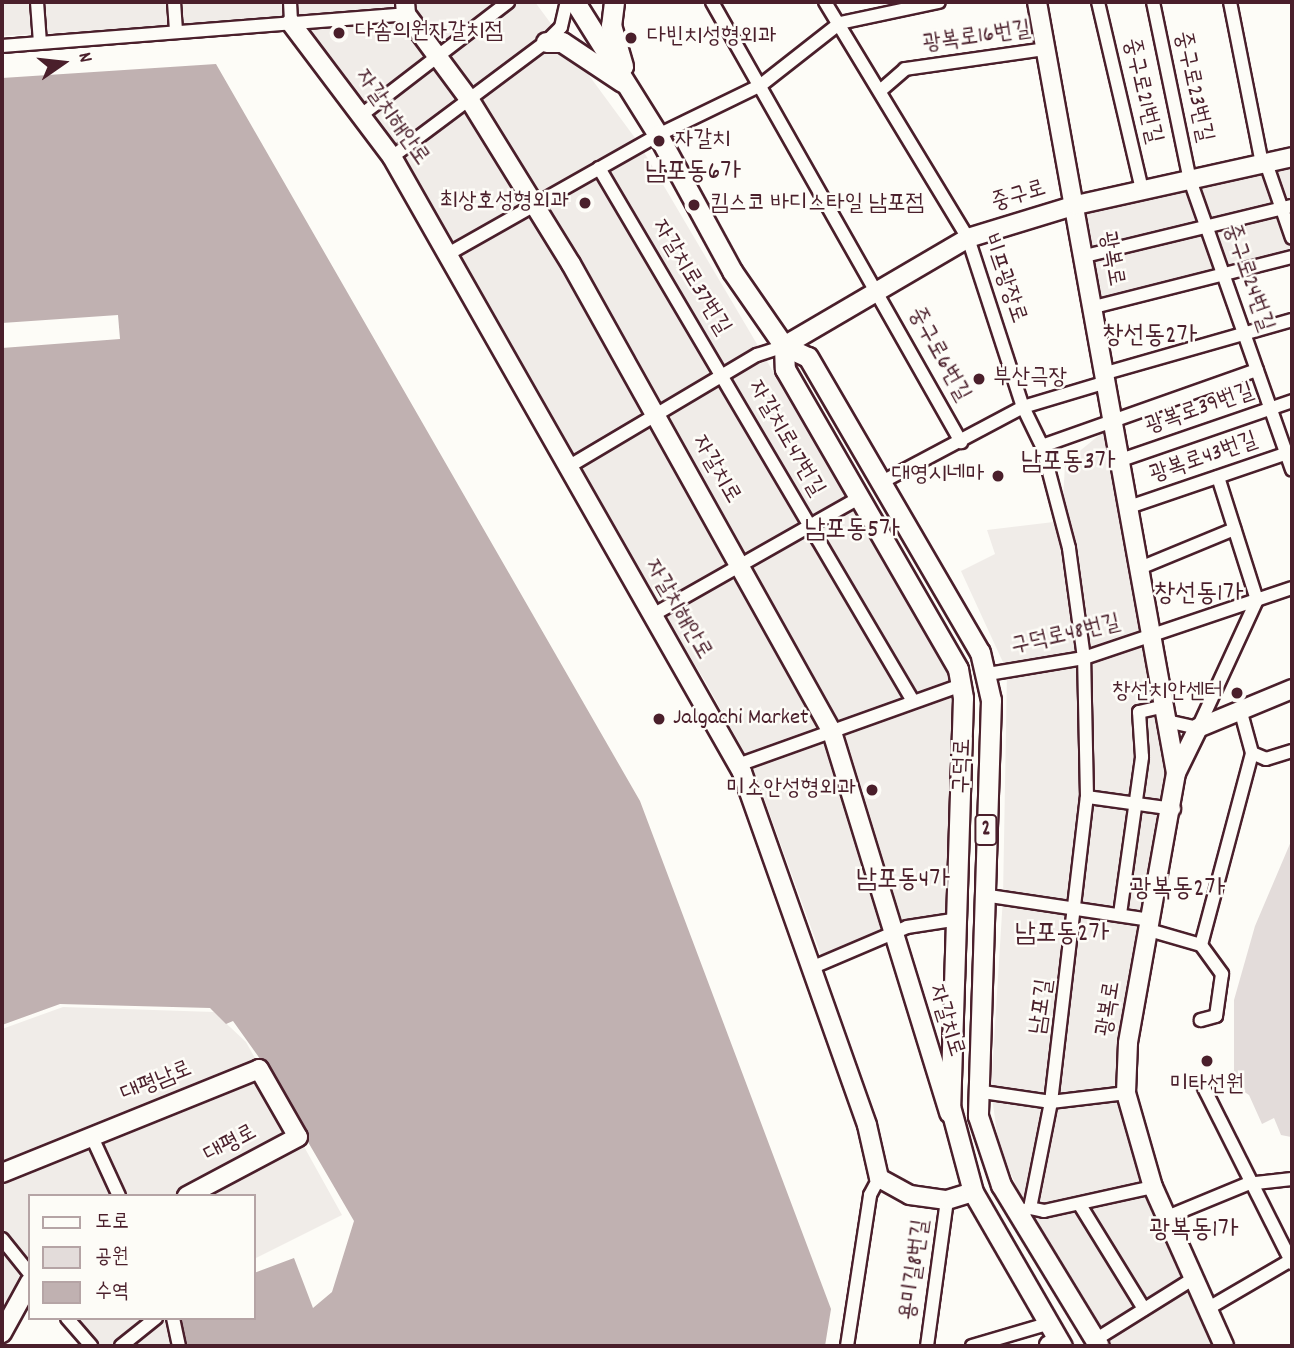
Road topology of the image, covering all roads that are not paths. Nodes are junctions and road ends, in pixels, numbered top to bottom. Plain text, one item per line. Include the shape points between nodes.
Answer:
1 (37, 2) edge
2 (174, 2) edge
3 (290, 2) edge
4 (508, 2) edge
5 (567, 2) edge
6 (575, 2) edge
7 (614, 2) edge
8 (712, 2) edge
9 (825, 2) edge
10 (934, 2) edge
11 (1037, 2) edge
12 (1098, 2) edge
13 (1153, 2) edge
14 (1230, 2) edge
15 (406, 8) edge
16 (291, 23) junction
17 (840, 23) junction
18 (176, 32) junction
19 (546, 41) junction
20 (40, 43) junction
21 (2, 46) edge
22 (1046, 49) junction
23 (438, 56) junction
24 (761, 85) junction
25 (628, 87) junction
26 (880, 91) junction
27 (468, 99) junction
28 (360, 116) junction
29 (658, 135) junction
30 (392, 157) junction
31 (1292, 157) edge
32 (1264, 164) junction
33 (599, 168) junction
34 (1190, 180) junction
35 (1142, 190) junction
36 (534, 204) junction
37 (1076, 205) junction
38 (1287, 208) edge
39 (1206, 227) junction
40 (968, 238) junction
41 (1292, 238) edge
42 (448, 254) junction
43 (1085, 256) junction
44 (1292, 257) edge
45 (1223, 274) junction
46 (878, 289) junction
47 (1094, 307) junction
48 (1292, 320) edge
49 (1244, 333) junction
50 (784, 346) junction
51 (1257, 369) junction
52 (723, 374) junction
53 (1107, 377) junction
54 (1292, 401) edge
55 (1023, 407) junction
56 (1270, 408) junction
57 (654, 414) junction
58 (1114, 423) junction
59 (961, 442) junction
60 (1042, 446) junction
61 (1289, 452) edge
62 (1121, 460) junction
63 (568, 467) junction
64 (1292, 470) edge
65 (1218, 477) junction
66 (884, 481) junction
67 (859, 498) junction
68 (1129, 507) junction
69 (811, 526) junction
70 (1234, 529) junction
71 (741, 565) junction
72 (1140, 568) junction
73 (1292, 588) edge
74 (1257, 600) junction
75 (651, 616) junction
76 (1152, 637) junction
77 (1084, 658) junction
78 (988, 674) junction
79 (962, 685) junction
80 (1292, 689) edge
81 (913, 701) junction
82 (1240, 709) junction
83 (1166, 713) junction
84 (1198, 728) junction
85 (832, 732) junction
86 (1292, 751) edge
87 (1252, 753) junction
88 (738, 765) junction
89 (1176, 772) junction
90 (1087, 797) junction
91 (1133, 803) junction
92 (1174, 809) junction
93 (983, 895) junction
94 (1078, 908) junction
95 (1120, 914) junction
96 (952, 920) junction
97 (1150, 925) junction
98 (894, 934) junction
99 (1201, 945) junction
100 (811, 968) junction
101 (1201, 1020) dead end
102 (1204, 1088) dead end
103 (976, 1091) junction
104 (1126, 1093) junction
105 (1051, 1102) junction
106 (952, 1120) junction
107 (91, 1135) junction
108 (298, 1137) joint
109 (2, 1173) edge
110 (878, 1178) junction
111 (1292, 1180) edge
112 (1247, 1184) junction
113 (1153, 1187) junction
114 (973, 1192) junction
115 (118, 1194) edge
116 (191, 1194) edge
117 (947, 1200) junction
118 (1080, 1205) junction
119 (1024, 1211) junction
120 (1167, 1217) junction
121 (2, 1239) edge
122 (1292, 1261) edge
123 (28, 1272) edge
124 (1191, 1280) junction
125 (28, 1286) edge
126 (1144, 1309) junction
127 (1207, 1309) junction
128 (69, 1320) edge
129 (154, 1320) edge
130 (174, 1320) edge
131 (1047, 1324) junction
132 (2, 1333) edge
133 (1097, 1343) edge
134 (91, 1346) edge
135 (121, 1346) edge
136 (180, 1346) edge
137 (847, 1346) edge
138 (927, 1346) edge
139 (972, 1346) edge
140 (1054, 1346) edge
141 (1224, 1346) edge

1 - 20 street
2 - 18 street
3 - 16 street
4 - 23 street
5 - 19 street via 561,27
6 - 25 main road, 구덕로 / 2
7 - 25 main road via 611,25
8 - 24 street, 중구로6번길
9 - 17 street, 비프광장로
10 - 17 street
11 - 22 main road, 광복로
12 - 35 street, 중구로21번길
13 - 34 street, 중구로23번길
14 - 32 street
15 - 16 street
15 - 23 main road, 자갈치로
16 - 18 street
16 - 28 main road, 자갈치해안로
17 - 24 street
17 - 26 street, 비프광장로
18 - 20 street
19 - 25 main road via 562,42
19 - 27 street
20 - 21 street
22 - 26 street, 광복로16번길 via 905,69
22 - 37 main road, 광복로
23 - 27 main road, 자갈치로
23 - 28 street
24 - 29 street
24 - 46 street, 중구로6번길
25 - 29 main road, 구덕로 / 2
26 - 40 street, 비프광장로
27 - 30 street
27 - 36 main road, 자갈치로
28 - 30 main road, 자갈치해안로
29 - 33 street
29 - 50 main road, 구덕로 / 2 via 732,271
30 - 42 main road, 자갈치해안로
31 - 32 main road, 중구로
32 - 34 main road, 중구로
32 - 38 street
33 - 36 street
33 - 52 street, 자갈치로37번길
34 - 35 main road, 중구로
34 - 39 street, 중구로24번길
35 - 37 main road, 중구로
36 - 42 street
36 - 57 main road, 자갈치로
37 - 40 main road, 중구로
37 - 43 main road, 광복로
38 - 39 street
38 - 41 street
39 - 43 street
39 - 45 street, 중구로24번길
40 - 46 main road, 중구로
40 - 55 street, 비프광장로
42 - 63 main road, 자갈치해안로
43 - 47 main road, 광복로
44 - 45 street
45 - 47 street
45 - 49 street, 중구로24번길
46 - 50 main road, 중구로
46 - 59 street, 중구로6번길
47 - 53 main road, 광복로
48 - 49 street
49 - 51 street, 중구로24번길
49 - 53 street
50 - 52 street
50 - 66 main road, 구덕로 / 2 via 808,357
50 - 67 main road, 구덕로 / 2 via 785,369
51 - 56 street, 중구로24번길
51 - 58 street
52 - 57 street
52 - 69 street, 자갈치로47번길
53 - 55 street
53 - 58 main road, 광복로
54 - 56 street, 광복로39번길
55 - 59 street
55 - 60 street, 남포길
56 - 61 street, 중구로24번길
56 - 62 street, 광복로39번길
57 - 63 street
57 - 71 main road, 자갈치로
58 - 60 street
58 - 62 main road, 광복로
59 - 66 street
60 - 77 street, 남포길 via 1069,548
61 - 64 street, 중구로24번길
61 - 65 street, 광복로43번길
62 - 68 main road, 광복로
63 - 75 main road, 자갈치해안로
65 - 68 street, 광복로43번길
65 - 70 street
66 - 78 main road, 구덕로 / 2
67 - 69 street, 자갈치로47번길
67 - 79 main road, 구덕로 / 2 via 947,646
68 - 72 main road, 광복로
69 - 71 street, 자갈치로47번길
69 - 81 street
70 - 72 street
70 - 74 street
71 - 75 street, 자갈치로47번길
71 - 85 main road, 자갈치로
72 - 76 main road, 광복로
73 - 74 street, 구덕로48번길
74 - 76 street, 구덕로48번길
74 - 84 street
75 - 88 main road, 자갈치해안로
76 - 77 street, 구덕로48번길
76 - 83 main road, 광복로
77 - 78 street, 구덕로48번길
77 - 90 street, 남포길
78 - 93 main road, 구덕로 / 2
79 - 81 street
79 - 96 main road, 구덕로 / 2
80 - 82 main road
81 - 85 street
82 - 84 main road
82 - 87 street
83 - 84 street
83 - 89 main road, 광복로
83 - 91 street via 1139,712 1142,757
84 - 89 main road
85 - 88 street
85 - 98 main road, 자갈치로
86 - 87 street via 1266,759
87 - 99 street
88 - 100 main road, 자갈치해안로
89 - 92 main road, 광복로
90 - 91 street
90 - 94 street, 남포길
91 - 92 street
91 - 95 street
92 - 97 main road, 광복로
93 - 94 street
93 - 103 main road, 구덕로 / 2
94 - 95 street
94 - 105 street, 남포길
95 - 97 street
96 - 98 street
96 - 106 main road, 구덕로 / 2
97 - 99 street
97 - 104 main road, 광복로
98 - 100 street
98 - 106 main road, 자갈치로
99 - 101 street via 1222,974 1216,1016
100 - 110 main road, 자갈치해안로
102 - 112 street
103 - 105 street
103 - 119 main road, 구덕로 / 2 via 985,1149
104 - 105 street
104 - 113 main road, 광복로
105 - 119 street, 남포길
106 - 114 main road, 구덕로 / 2
107 - 108 main road, 대평남로 via 259,1069
107 - 109 main road, 대평남로
107 - 115 street
108 - 116 main road, 대평로
110 - 117 main road via 910,1195
110 - 137 street via 870,1195
111 - 112 street
112 - 120 street
112 - 122 street
113 - 118 street
113 - 120 main road, 광복로
114 - 117 main road
114 - 131 main road, 구덕로 / 2
117 - 138 street, 용미길8번길
118 - 119 street
118 - 126 street
119 - 133 main road, 구덕로 / 2
120 - 124 main road, 광복로
121 - 123 street
122 - 127 street
124 - 126 street
124 - 127 main road, 광복로
125 - 132 main road
126 - 133 street
127 - 141 main road, 광복로
128 - 134 street
129 - 135 street
130 - 136 street
131 - 139 street
131 - 140 main road

